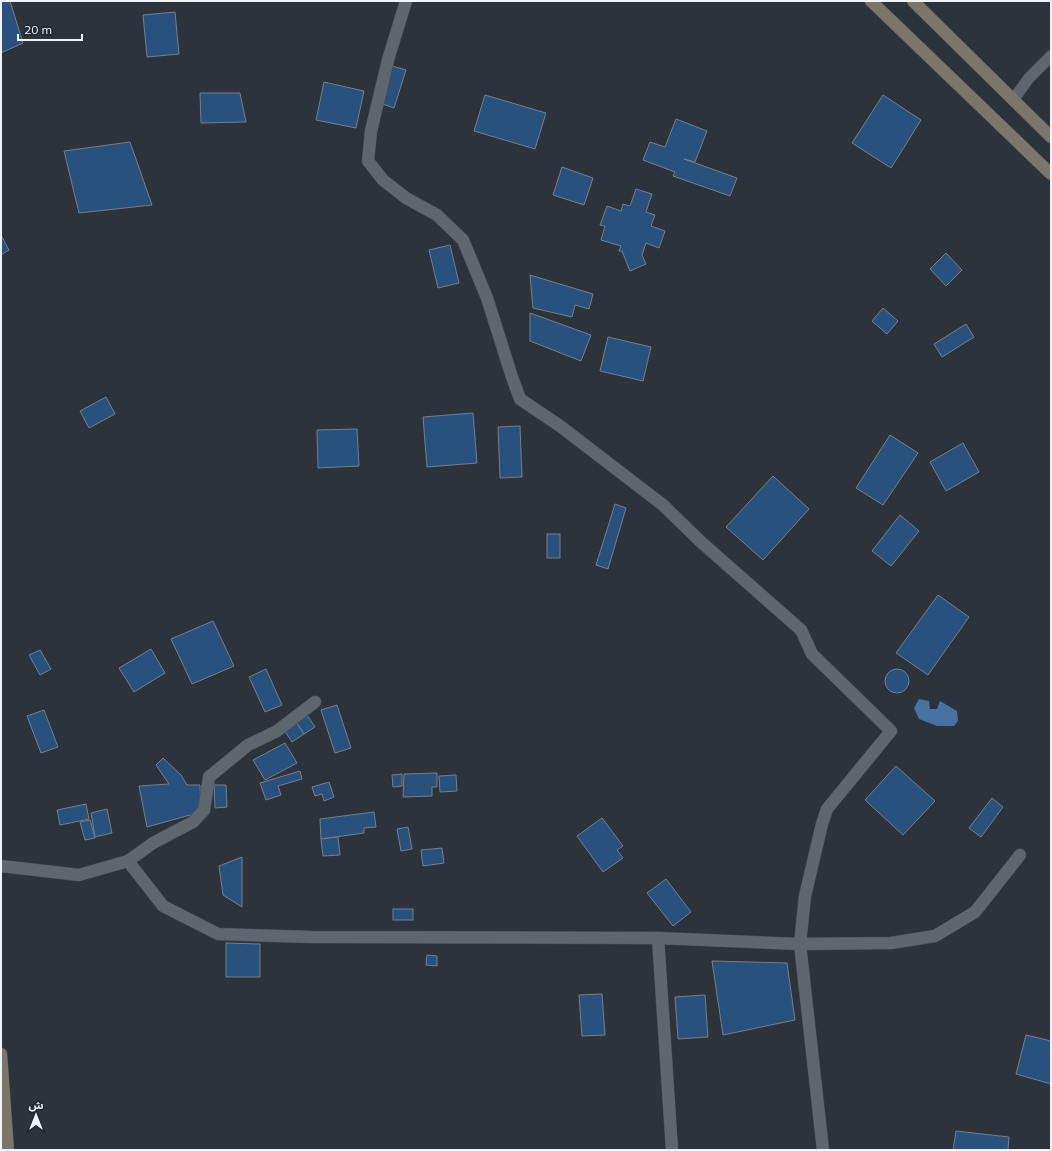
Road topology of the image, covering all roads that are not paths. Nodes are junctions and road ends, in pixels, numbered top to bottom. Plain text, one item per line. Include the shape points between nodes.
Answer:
1 (406, 1) edge
2 (871, 1) edge
3 (913, 1) edge
4 (1051, 56) edge
5 (1013, 100) junction
6 (1051, 137) edge
7 (1051, 174) edge
8 (316, 702) dead end
9 (1020, 855) dead end
10 (128, 861) junction
11 (1, 866) edge
12 (658, 938) junction
13 (800, 944) junction
14 (1, 1054) edge
15 (4, 1140) edge
16 (8, 1150) edge
17 (672, 1150) edge
18 (823, 1150) edge

1 - 13 street via 388,60 371,131 368,161 383,180 406,198 437,215 463,240 487,298 520,399 560,426 663,505 801,630 812,654 890,731 827,809 805,896
2 - 7 main road
3 - 5 main road
4 - 5 lane via 1029,78
5 - 6 main road
8 - 10 street via 277,731 248,745 209,777 204,810 194,822 153,843
9 - 13 street via 975,912 935,936 891,943
10 - 11 street via 79,875
10 - 12 street via 163,906 218,934 320,937
12 - 13 street
12 - 17 street
13 - 18 street
14 - 15 main road
15 - 16 main road

